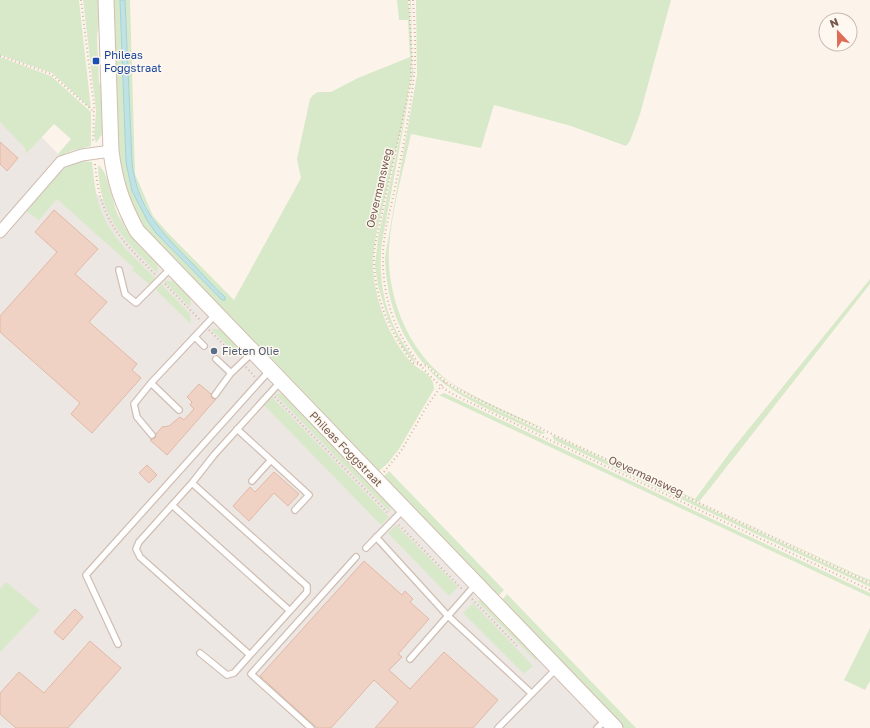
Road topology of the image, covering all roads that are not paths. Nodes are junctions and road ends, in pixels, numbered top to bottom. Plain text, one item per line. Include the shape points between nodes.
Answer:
1 (106, 0) edge
2 (111, 151) junction
3 (0, 232) edge
4 (171, 268) junction
5 (119, 270) dead end
6 (216, 314) junction
7 (195, 337) junction
8 (204, 346) dead end
9 (253, 352) junction
10 (216, 359) dead end
11 (270, 370) junction
12 (231, 373) junction
13 (281, 382) junction
14 (151, 383) junction
15 (215, 395) dead end
16 (179, 410) dead end
17 (237, 429) junction
18 (152, 435) dead end
19 (271, 460) junction
20 (252, 481) dead end
21 (192, 483) junction
22 (172, 505) junction
23 (404, 508) junction
24 (295, 510) dead end
25 (376, 537) junction
26 (366, 548) dead end
27 (356, 557) dead end
28 (476, 584) junction
29 (290, 611) junction
30 (448, 616) junction
31 (118, 644) dead end
32 (200, 653) dead end
33 (250, 655) junction
34 (410, 659) dead end
35 (557, 668) junction
36 (531, 693) junction
37 (606, 725) edge
38 (311, 728) edge
39 (498, 728) edge

1 - 2 street, Phileas Foggstraat
2 - 3 street via 82,155 61,162
2 - 4 street, Phileas Foggstraat via 114,174 123,205 137,231
4 - 5 lane via 136,304 125,294
4 - 6 street, Phileas Foggstraat
6 - 7 lane
6 - 9 street, Phileas Foggstraat
7 - 8 lane
7 - 14 lane
9 - 11 street, Phileas Foggstraat
9 - 12 lane
10 - 12 lane
11 - 13 street, Phileas Foggstraat
11 - 31 lane via 86,575
12 - 15 lane
13 - 17 lane
13 - 23 street, Phileas Foggstraat
14 - 16 lane
14 - 18 lane via 134,404 137,417
17 - 19 lane
17 - 21 lane
19 - 20 lane
19 - 24 lane via 309,495
21 - 22 lane
21 - 29 lane via 307,586 307,592
22 - 29 lane
22 - 33 lane via 138,542 137,553
23 - 25 lane
23 - 28 street, Phileas Foggstraat
25 - 26 lane
25 - 30 lane
27 - 38 lane via 250,674
28 - 30 lane
28 - 35 street, Phileas Foggstraat
29 - 33 lane
30 - 34 lane
30 - 36 lane
32 - 33 lane via 227,675 234,673
35 - 36 lane
35 - 37 street, Phileas Foggstraat
36 - 39 lane

